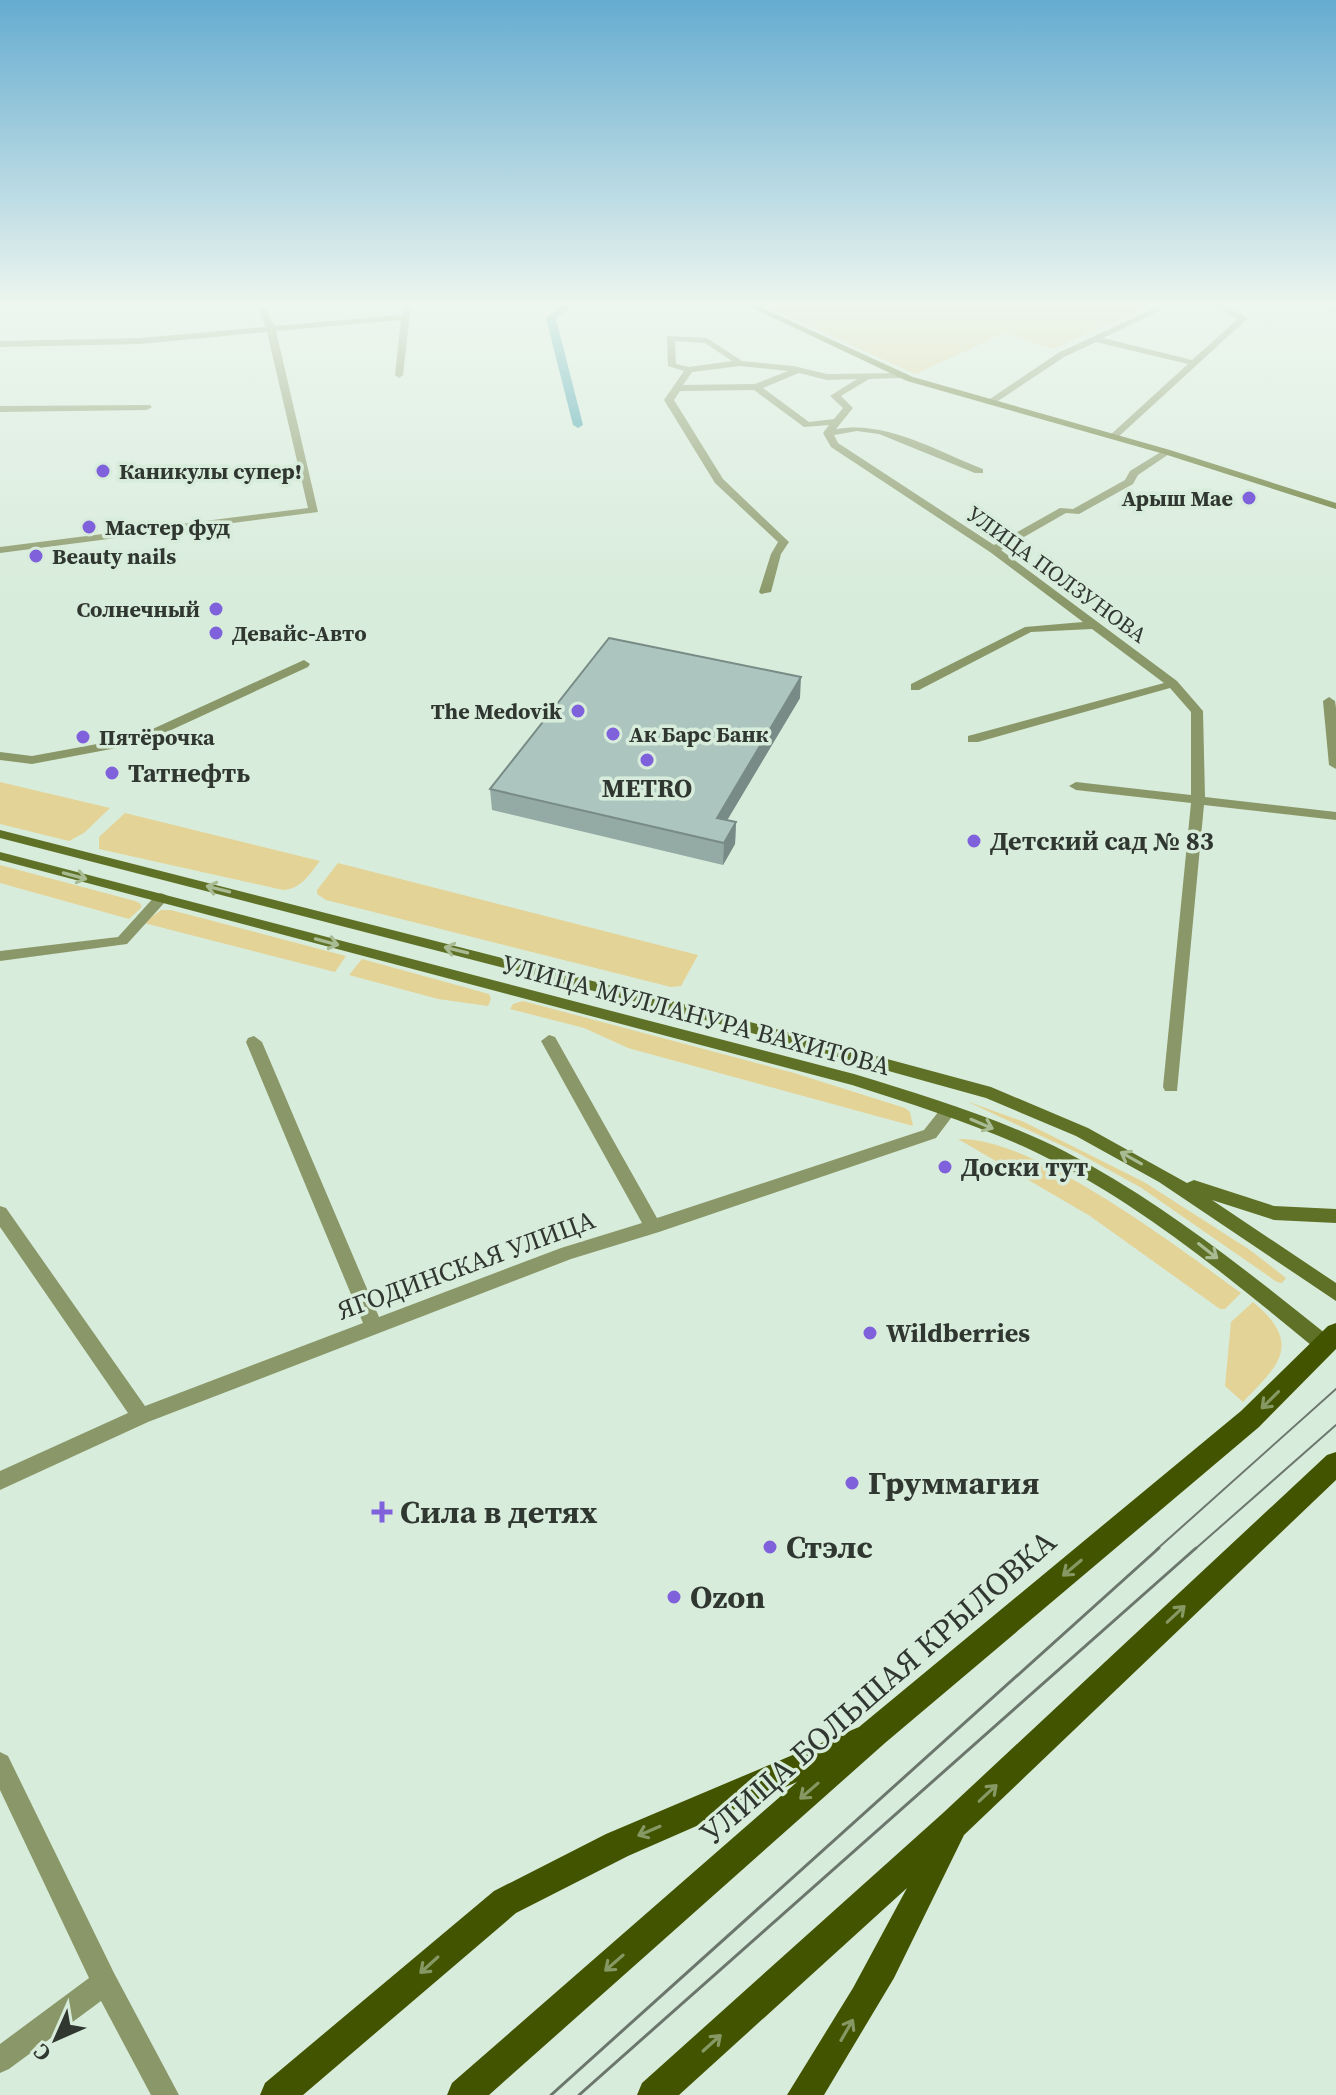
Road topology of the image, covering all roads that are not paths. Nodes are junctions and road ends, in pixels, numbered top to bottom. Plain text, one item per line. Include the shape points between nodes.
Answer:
1 (288, 402) edge
2 (670, 402) edge
3 (776, 402) edge
4 (841, 402) edge
5 (985, 402) edge
6 (1151, 402) edge
7 (989, 403) joint
8 (147, 407) dead end
9 (0, 409) edge
10 (837, 421) junction
11 (828, 433) junction
12 (1113, 437) junction
13 (1167, 452) junction
14 (979, 471) dead end
15 (1336, 506) edge
16 (0, 550) edge
17 (994, 550) junction
18 (765, 592) dead end
19 (1095, 625) junction
20 (304, 664) dead end
21 (1173, 684) junction
22 (915, 687) dead end
23 (1329, 701) dead end
24 (973, 739) dead end
25 (6, 757) edge
26 (1336, 765) edge
27 (1076, 786) dead end
28 (1198, 800) junction
29 (1336, 816) edge
30 (0, 834) edge
31 (0, 856) edge
32 (161, 898) junction
33 (0, 956) edge
34 (549, 1041) dead end
35 (254, 1042) dead end
36 (1171, 1087) dead end
37 (949, 1110) junction
38 (1165, 1177) junction
39 (0, 1213) edge
40 (1336, 1216) edge
41 (653, 1227) junction
42 (1336, 1293) edge
43 (374, 1326) junction
44 (1332, 1344) edge
45 (141, 1416) junction
46 (1336, 1463) edge
47 (0, 1481) edge
48 (875, 1733) junction
49 (0, 1764) edge
50 (954, 1824) junction
51 (105, 1982) junction
52 (0, 2060) edge
53 (166, 2095) edge
54 (277, 2095) edge
55 (464, 2095) edge
56 (654, 2095) edge
57 (804, 2095) edge

1 - 16 street via 314,510
2 - 18 street via 719,481 784,542
3 - 10 street via 807,425
4 - 10 street via 848,408
5 - 7 main road
6 - 12 street
7 - 12 main road
8 - 9 street
10 - 11 street
11 - 14 street via 857,428 881,432
11 - 17 street, УЛИЦА ПОЛЗУНОВА via 834,445
12 - 13 main road
13 - 15 main road
13 - 17 street via 1129,482 1075,512 1064,510
17 - 19 street, УЛИЦА ПОЛЗУНОВА
19 - 21 street, УЛИЦА ПОЛЗУНОВА
19 - 22 street via 1029,629
20 - 25 street via 138,740 32,760
21 - 24 street
21 - 28 street, УЛИЦА ПОЛЗУНОВА via 1197,711
23 - 26 street
27 - 28 street
28 - 29 street
28 - 36 street, УЛИЦА ПОЛЗУНОВА
38 -> 30 main road, УЛИЦА МУЛЛАНУРА ВАХИТОВА via 1082,1132 960,1082
31 -> 32 main road, УЛИЦА МУЛЛАНУРА ВАХИТОВА
32 - 33 street via 122,941
32 -> 37 main road, УЛИЦА МУЛЛАНУРА ВАХИТОВА via 854,1080
34 - 41 street
35 - 43 street
37 - 41 street, ЯГОДИНСКАЯ УЛИЦА via 930,1134
37 -> 44 main road, УЛИЦА МУЛЛАНУРА ВАХИТОВА via 1058,1156 1126,1195
38 - 40 main road via 1274,1213
38 - 42 main road, УЛИЦА МУЛЛАНУРА ВАХИТОВА
39 - 45 street
41 - 43 street, ЯГОДИНСКАЯ УЛИЦА via 567,1253
43 - 45 street, ЯГОДИНСКАЯ УЛИЦА
44 -> 48 main road, УЛИЦА БОЛЬШАЯ КРЫЛОВКА
45 - 47 street, ЯГОДИНСКАЯ УЛИЦА
50 -> 46 main road
48 -> 54 main road via 617,1845 505,1902
48 -> 55 main road, УЛИЦА БОЛЬШАЯ КРЫЛОВКА
49 - 51 street
56 -> 50 main road
57 -> 50 main road via 899,1937
51 - 52 street
51 - 53 street

